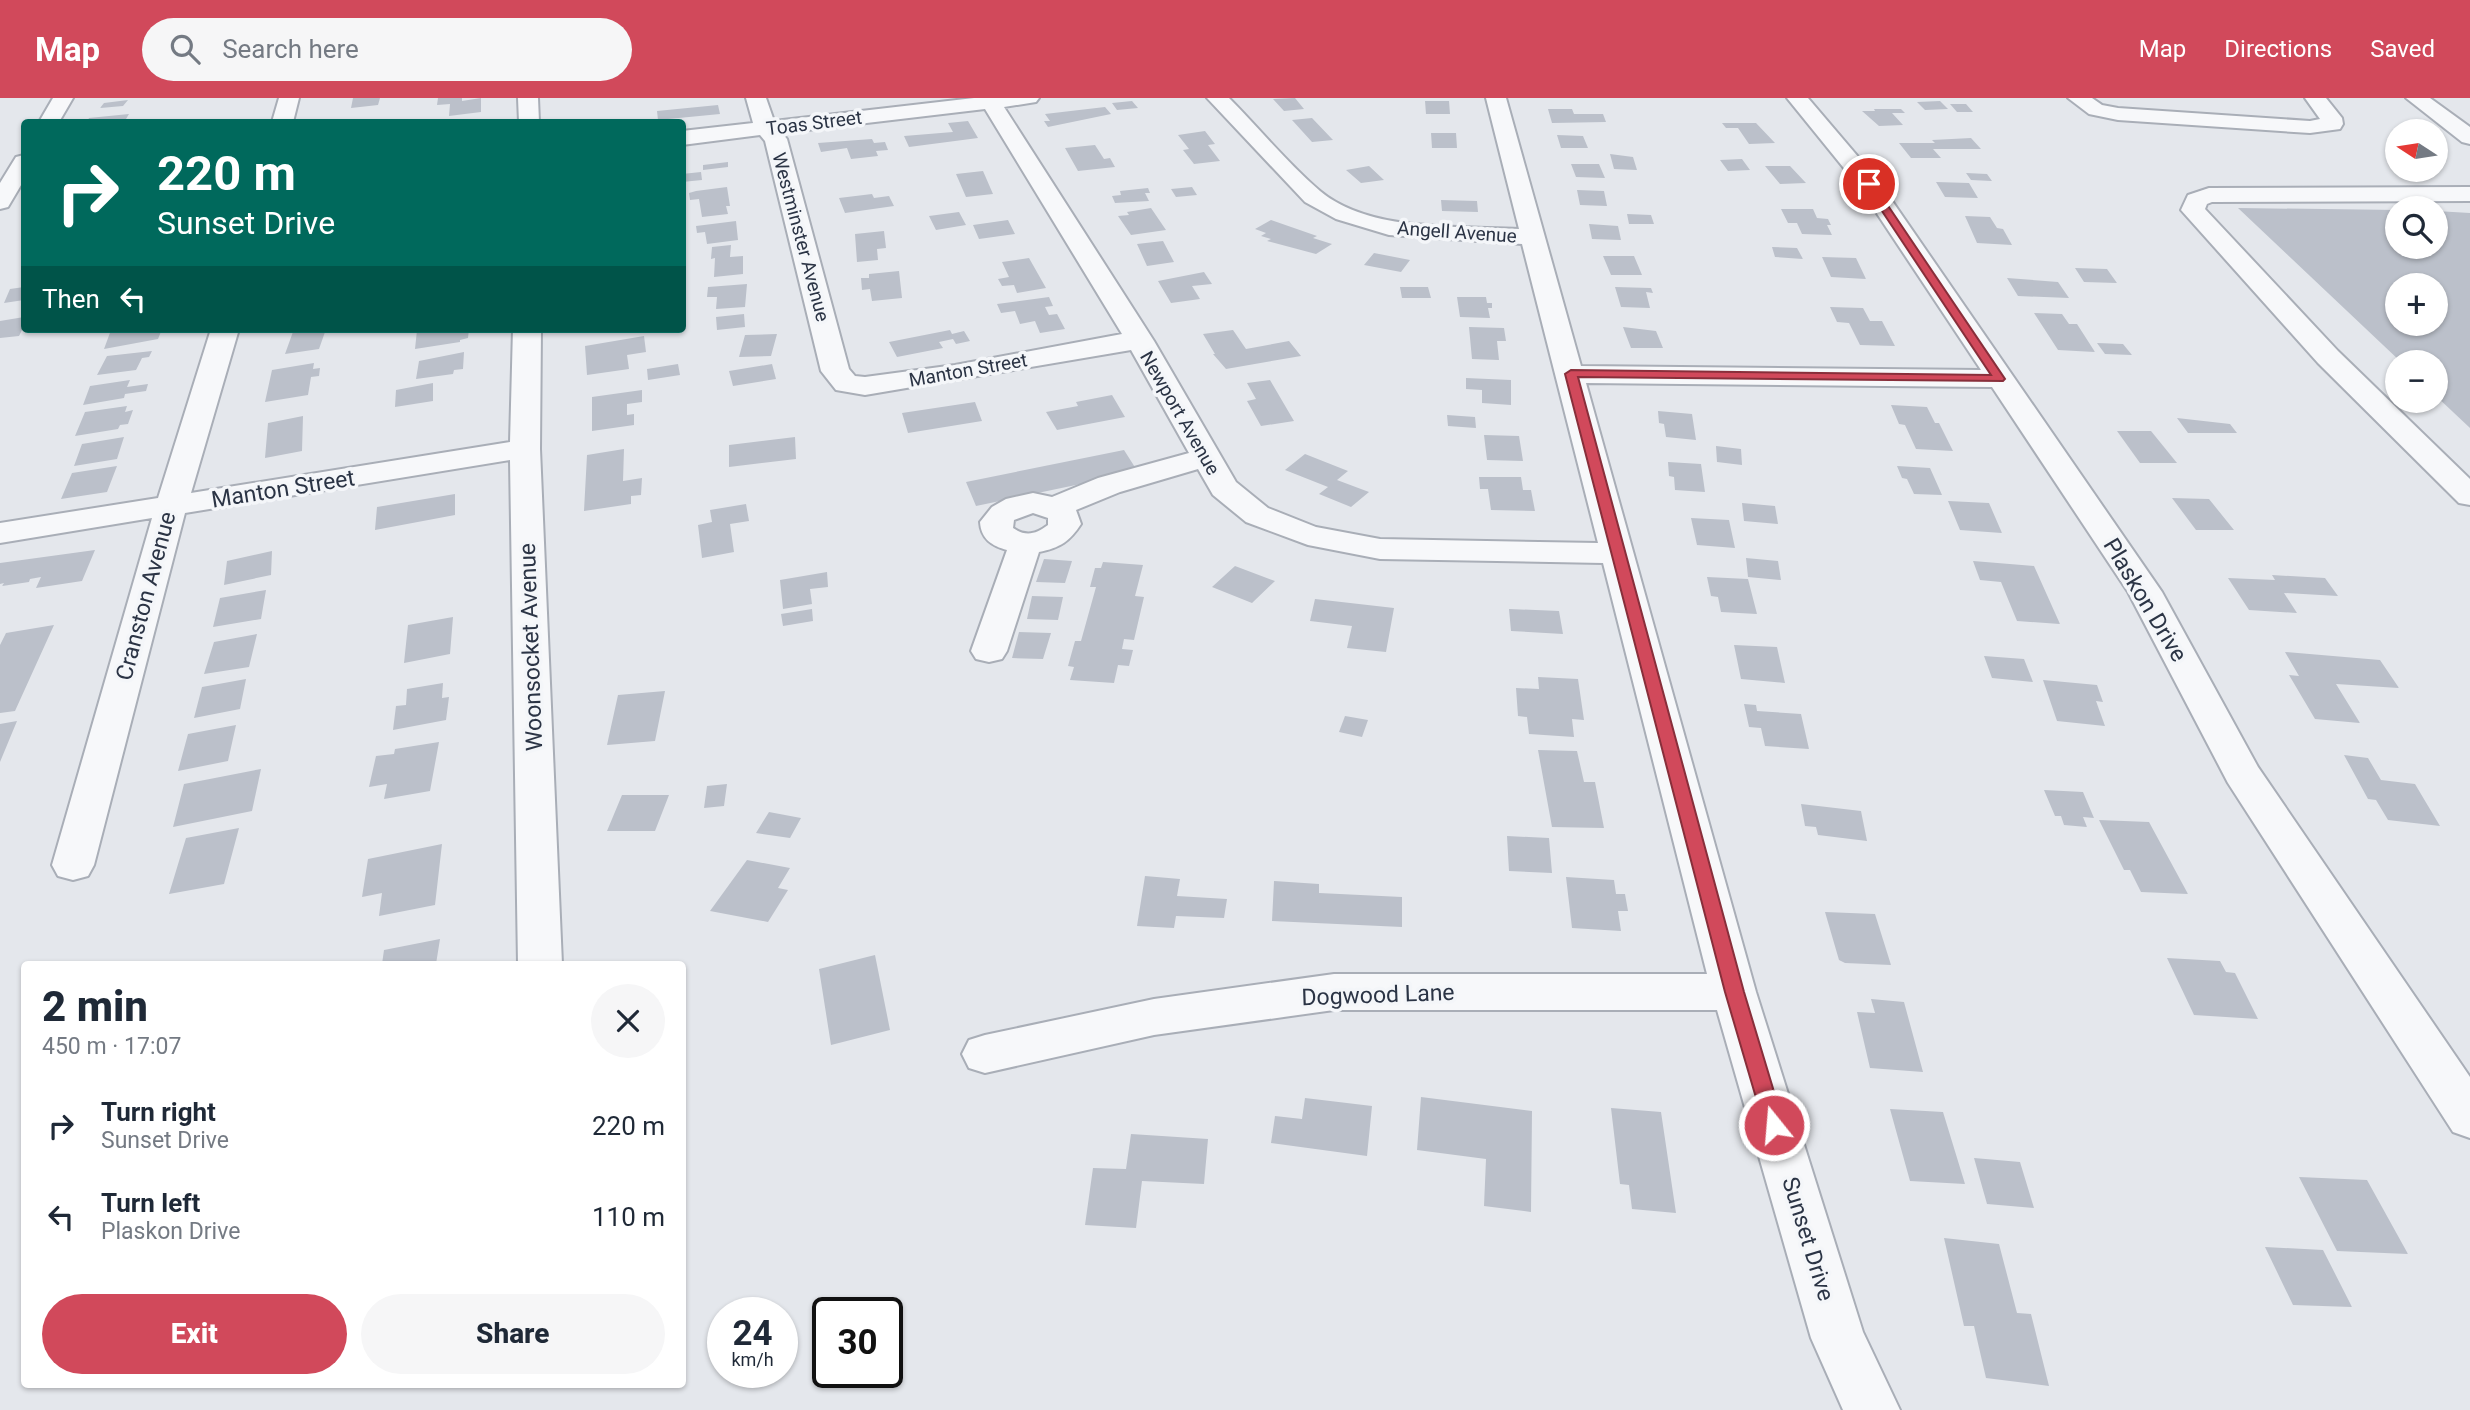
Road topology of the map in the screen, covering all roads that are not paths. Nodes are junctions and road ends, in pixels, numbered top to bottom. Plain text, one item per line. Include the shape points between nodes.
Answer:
1 (64, 98) edge
2 (289, 98) edge
3 (528, 98) edge
4 (756, 98) edge
5 (1029, 98) edge
6 (1217, 98) edge
7 (1496, 98) edge
8 (1797, 98) edge
9 (2078, 98) edge
10 (2315, 98) edge
11 (2416, 98) edge
12 (989, 100) edge
13 (50, 119) edge
14 (284, 119) edge
15 (529, 119) edge
16 (766, 129) junction
17 (2470, 137) edge
18 (686, 138) edge
19 (21, 170) edge
20 (2470, 194) edge
21 (4, 215) edge
22 (1535, 237) junction
23 (224, 333) edge
24 (527, 333) edge
25 (828, 338) joint
26 (1140, 341) junction
27 (1571, 374) junction
28 (1999, 379) junction
29 (525, 449) junction
30 (1205, 458) junction
31 (2470, 496) edge
32 (171, 508) junction
33 (0, 533) edge
34 (1618, 554) junction
35 (989, 651) dead end
36 (73, 865) dead end
37 (540, 961) edge
38 (1734, 992) junction
39 (985, 1054) dead end
40 (2470, 1117) edge
41 (1872, 1410) edge

1 - 13 street
2 - 14 street
3 - 15 street
4 - 16 street, Westminster Avenue
5 - 12 street, Toas Street
6 - 22 street, Angell Avenue via 1313,197 1344,214 1412,231
7 - 22 street, Sunset Drive
8 - 28 street, Plaskon Drive via 1869,184
9 - 10 street via 2096,110 2118,114 2310,127 2332,124
11 - 17 street
12 - 16 street, Toas Street
12 - 26 street, Newport Avenue
16 - 18 street, Toas Street
16 - 25 street, Westminster Avenue via 775,139
19 - 21 street
20 - 31 street via 2209,194 2196,200 2193,210 2244,270
22 - 27 street, Sunset Drive
23 - 32 street, Cranston Avenue
24 - 29 street, Woonsocket Avenue
25 - 26 street, Manton Street via 839,378 846,384 865,386
26 - 30 street, Newport Avenue
27 - 28 street
27 - 34 street, Sunset Drive
28 - 40 street, Plaskon Drive via 2145,592 2242,773
29 - 32 street, Manton Street
29 - 37 street, Woonsocket Avenue
30 - 34 street, Newport Avenue via 1224,488 1257,515 1308,535 1380,548
30 - 35 street via 1055,508 1065,518 1062,531 1050,539 1026,543
32 - 33 street, Manton Street
32 - 36 street, Cranston Avenue
34 - 38 street, Sunset Drive
38 - 39 street, Dogwood Lane via 1334,992 1154,1017
38 - 41 street, Sunset Drive via 1838,1338

